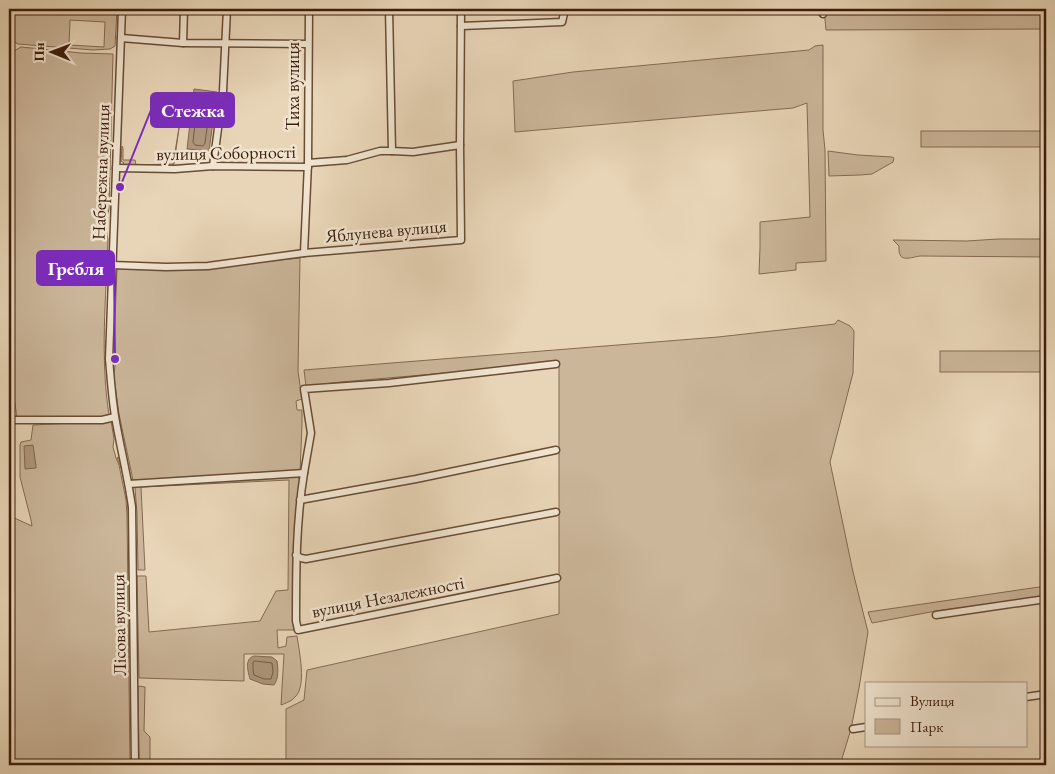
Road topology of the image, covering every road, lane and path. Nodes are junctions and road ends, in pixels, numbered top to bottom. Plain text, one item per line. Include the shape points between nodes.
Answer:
1 (122, 9) edge
2 (184, 9) edge
3 (227, 9) edge
4 (309, 9) edge
5 (389, 9) edge
6 (461, 9) edge
7 (565, 9) edge
8 (461, 26) junction
9 (121, 38) junction
10 (183, 43) junction
11 (226, 43) junction
12 (308, 44) junction
13 (460, 145) junction
14 (392, 151) junction
15 (308, 165) junction
16 (213, 166) junction
17 (116, 168) junction
18 (304, 254) junction
19 (112, 265) junction
20 (556, 364) dead end
21 (115, 418) junction
22 (9, 420) edge
23 (556, 450) dead end
24 (304, 473) junction
25 (129, 484) junction
26 (300, 500) junction
27 (556, 512) dead end
28 (296, 555) junction
29 (557, 578) dead end
30 (1046, 600) edge
31 (936, 615) dead end
32 (1046, 694) edge
33 (1028, 697) edge
34 (865, 727) edge
35 (853, 729) dead end
36 (135, 765) edge

1 - 9 street, Набережна вулиця
2 - 10 street
3 - 11 street
4 - 12 street, Тиха вулиця
5 - 14 street
6 - 8 street, Яблунева вулиця
7 - 8 street via 562,22
8 - 13 street, Яблунева вулиця
9 - 10 street
9 - 17 street, Набережна вулиця
10 - 11 street
11 - 12 street
11 - 16 street
12 - 15 street, Тиха вулиця
13 - 14 street via 413,152
13 - 18 street, Яблунева вулиця via 461,240
14 - 15 street
15 - 16 street, вулиця Соборності
15 - 18 street, Тиха вулиця
16 - 17 street, вулиця Соборності
17 - 19 street, Набережна вулиця
18 - 19 street, Яблунева вулиця via 208,266
19 - 21 street, Набережна вулиця via 110,359
20 - 24 street, вулиця Незалежності via 304,389 311,433
21 - 22 street
21 - 25 street, Набережна вулиця
23 - 26 street
24 - 25 street
24 - 26 street, вулиця Незалежності
25 - 36 street, Лісова вулиця via 132,507
26 - 28 street, вулиця Незалежності
27 - 28 street via 306,559
28 - 29 street, вулиця Незалежності via 298,630
30 - 31 street
32 - 33 street
34 - 35 street

